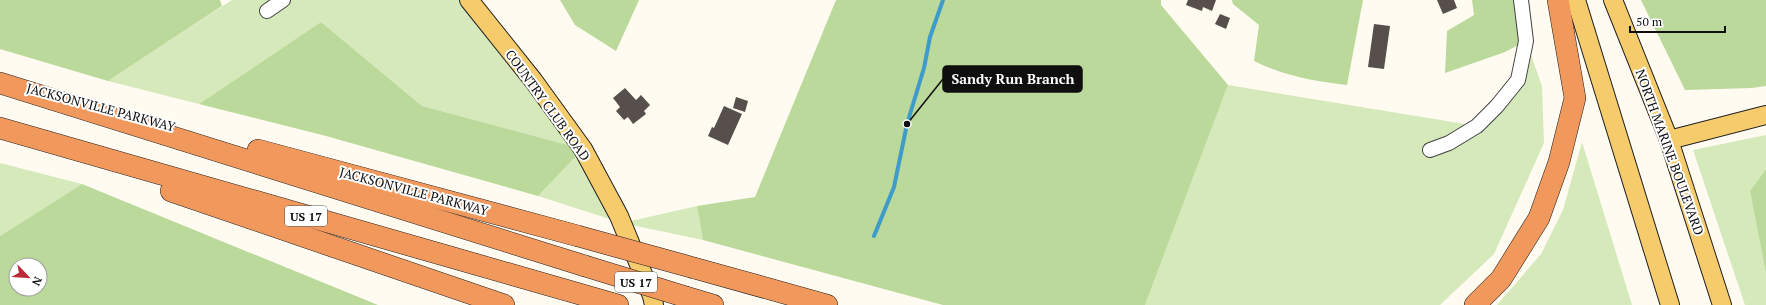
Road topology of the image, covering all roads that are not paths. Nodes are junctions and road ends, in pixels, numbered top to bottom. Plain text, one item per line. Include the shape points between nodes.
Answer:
1 (283, 0) edge
2 (469, 0) edge
3 (1521, 0) edge
4 (1558, 0) edge
5 (1576, 0) edge
6 (1613, 0) edge
7 (266, 11) dead end
8 (0, 81) edge
9 (1766, 115) edge
10 (0, 128) edge
11 (0, 133) edge
12 (1668, 140) junction
13 (1430, 150) dead end
14 (615, 304) edge
15 (504, 305) edge
16 (654, 305) edge
17 (713, 305) edge
18 (827, 305) edge
19 (1475, 305) edge
20 (1670, 305) edge
21 (1722, 305) edge

1 - 7 street
2 - 16 main road, COUNTRY CLUB ROAD via 533,80 583,149 619,216
3 - 13 street via 1526,41 1518,80 1477,126 1449,143
4 - 19 highway via 1575,98 1559,162 1540,218 1500,279
5 - 20 main road
6 - 12 main road, NORTH MARINE BOULEVARD
8 - 17 highway, US 17, bridge
8 - 18 highway, JACKSONVILLE PARKWAY, bridge
9 - 12 main road
10 - 14 highway, US 17
11 - 15 highway
12 - 21 main road, NORTH MARINE BOULEVARD

